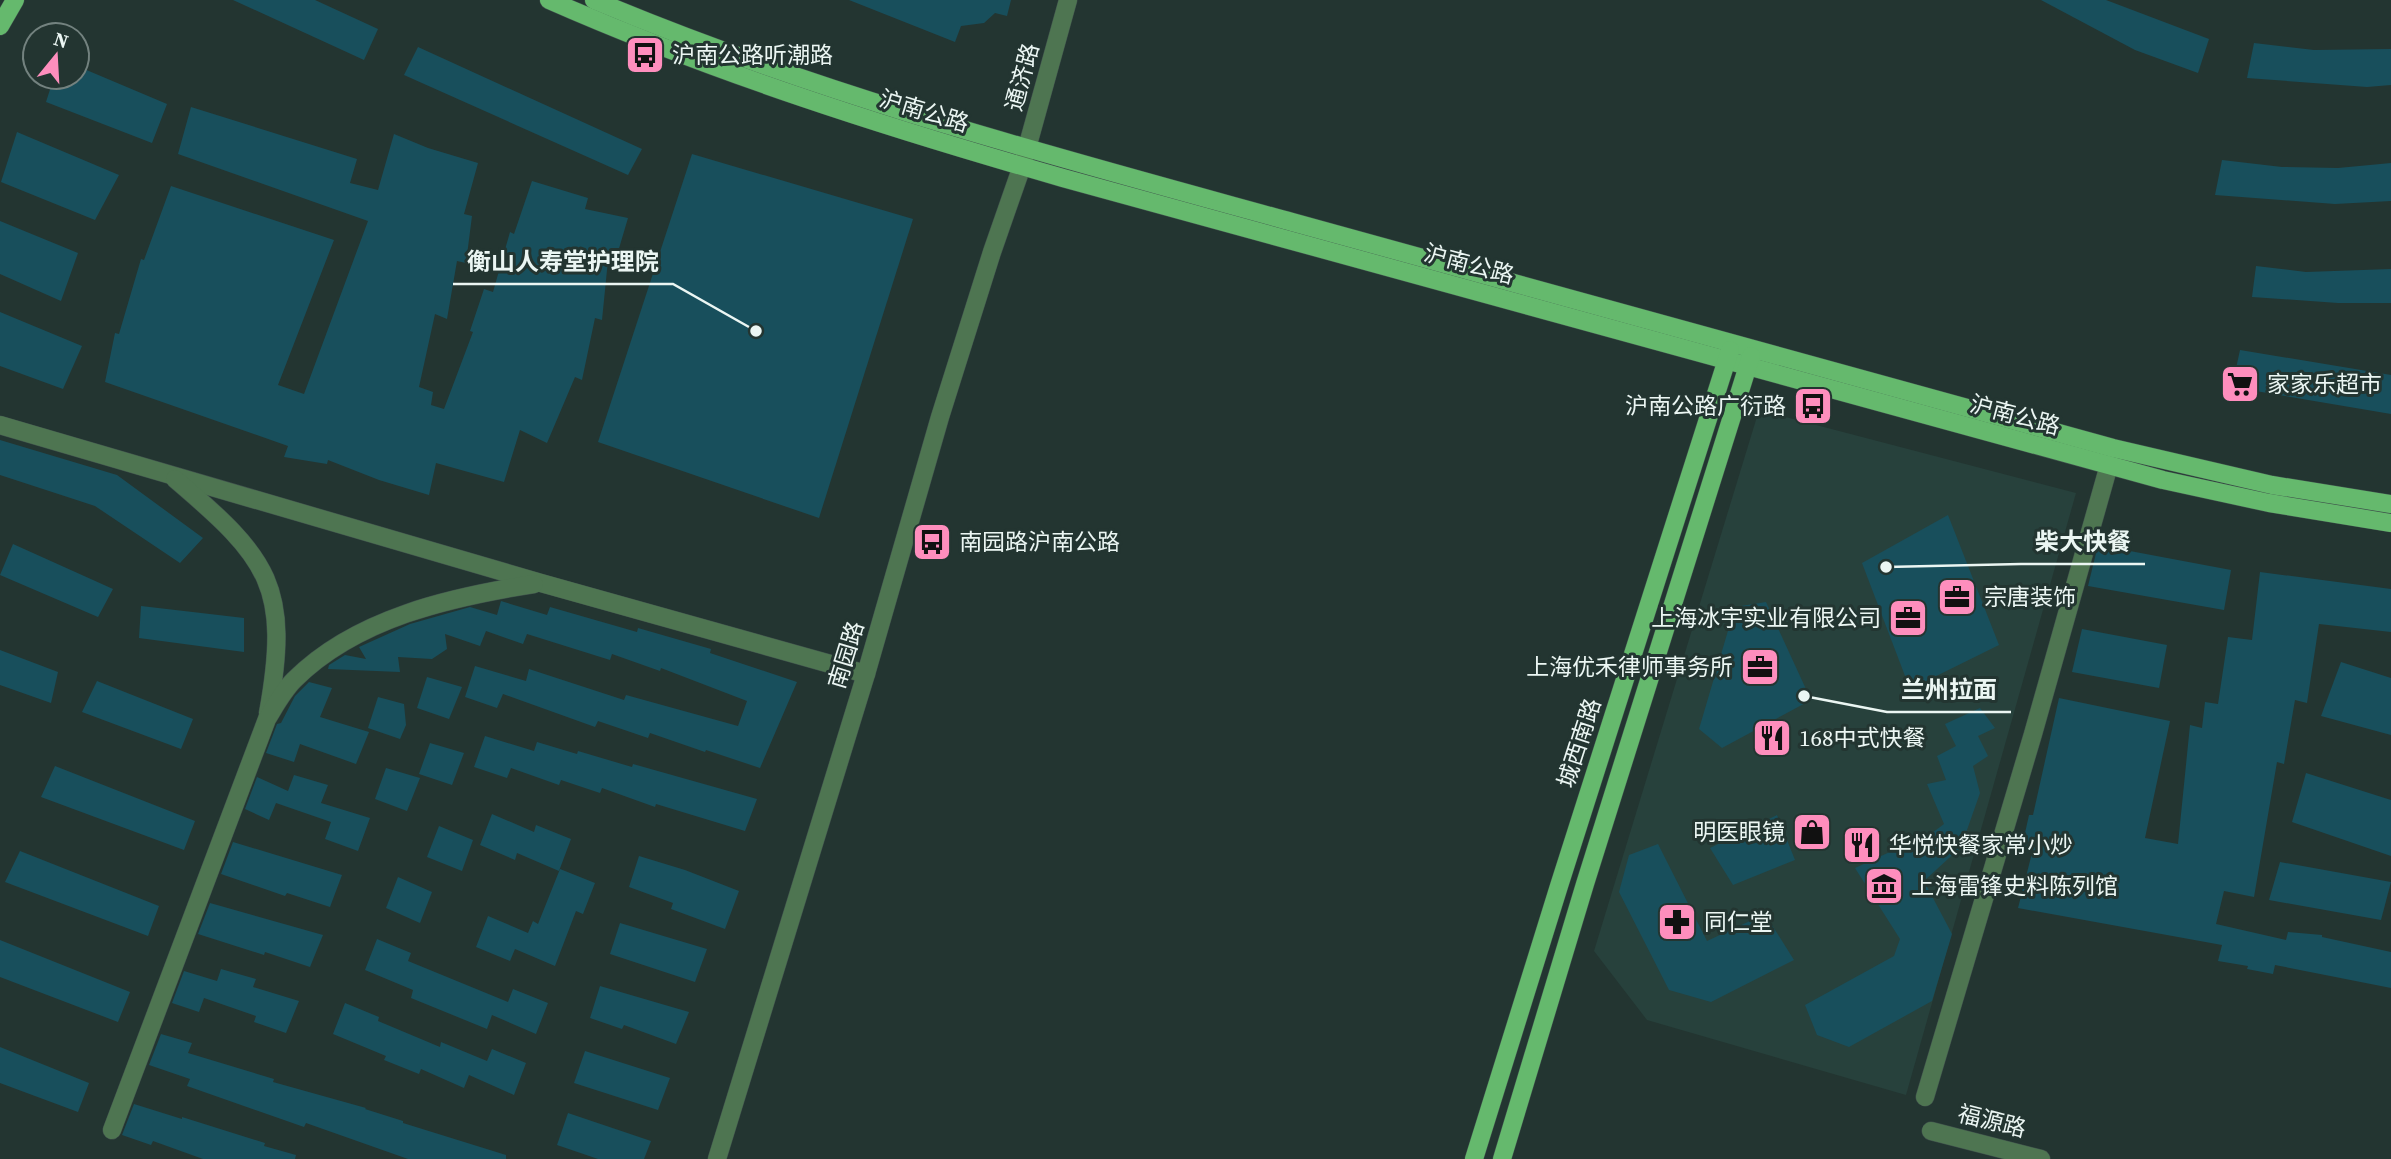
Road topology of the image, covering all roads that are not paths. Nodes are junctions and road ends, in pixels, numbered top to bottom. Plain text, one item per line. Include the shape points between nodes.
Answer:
1 (15, 0) edge
2 (549, 0) edge
3 (594, 0) edge
4 (1068, 0) edge
5 (0, 26) edge
6 (1025, 158) junction
7 (1754, 349) junction
8 (1730, 352) junction
9 (1748, 367) junction
10 (0, 425) edge
11 (2109, 466) junction
12 (170, 475) junction
13 (2391, 505) edge
14 (2391, 523) edge
15 (541, 583) junction
16 (866, 674) junction
17 (267, 719) junction
18 (1925, 1097) dead end
19 (112, 1130) dead end
20 (1931, 1131) dead end
21 (717, 1159) edge
22 (1475, 1159) edge
23 (1502, 1159) edge
24 (2041, 1159) edge

1 - 5 main road
2 - 6 main road, 沪南公路 via 652,44 883,124
3 - 6 main road, 沪南公路
4 - 6 street, 通济路
6 - 8 main road, 沪南公路 via 1329,232
6 - 8 main road, 沪南公路 via 1407,273
6 - 16 street, 南园路 via 940,418
7 - 8 main road, 沪南公路
7 - 9 main road, 城西南路
7 - 13 main road, 沪南公路 via 2167,462
8 - 9 main road, 沪南公路
8 - 22 main road, 城西南路
9 - 11 main road, 沪南公路
9 - 23 main road, 城西南路
10 - 12 street
11 - 14 main road, 沪南公路 via 2255,500
11 - 18 street
12 - 15 street
12 - 17 street via 231,528 268,580 277,634
15 - 16 street
15 - 17 street via 440,603 362,633 292,682
16 - 21 street, 南园路
17 - 19 street
20 - 24 street, 福源路

